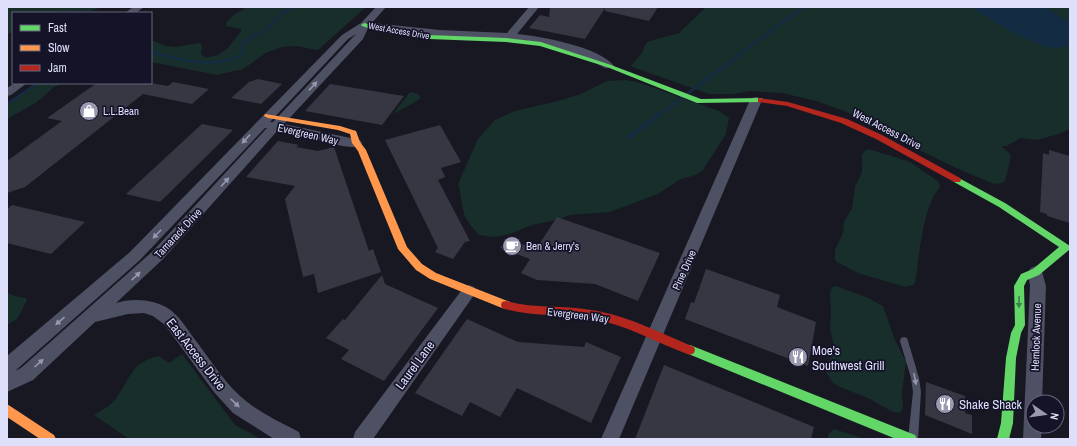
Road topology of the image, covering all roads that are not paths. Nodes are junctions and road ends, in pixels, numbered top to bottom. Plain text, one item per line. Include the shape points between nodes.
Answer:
1 (381, 7) edge
2 (534, 7) edge
3 (364, 25) junction
4 (508, 37) junction
5 (609, 66) joint
6 (20, 84) edge
7 (7, 93) edge
8 (756, 100) junction
9 (271, 121) junction
10 (356, 143) joint
11 (1066, 247) joint
12 (1036, 272) junction
13 (469, 291) junction
14 (89, 319) junction
15 (655, 335) junction
16 (904, 341) dead end
17 (7, 369) edge
18 (7, 384) edge
19 (1033, 394) edge
20 (7, 410) edge
21 (50, 439) edge
22 (292, 439) edge
23 (362, 439) edge
24 (610, 439) edge
25 (912, 439) edge
26 (1003, 439) edge

1 - 3 street, Tamarack Drive
2 - 4 street
3 - 4 street, West Access Drive
3 - 9 street, Tamarack Drive via 360,37 327,63
4 - 5 street, West Access Drive via 540,38 559,43 601,60
5 - 8 street, West Access Drive via 694,99 715,102
6 - 7 street
8 - 11 street, West Access Drive via 816,112 866,131 1002,205
8 - 15 street, Pine Drive
9 - 10 street, Evergreen Way via 340,141
14 -> 9 street, Tamarack Drive via 168,244
9 -> 17 street, Tamarack Drive via 135,256
10 - 13 street, Evergreen Way via 362,150 408,256 419,268
11 - 12 street, Hemlock Avenue
12 - 19 street, Hemlock Avenue via 1038,286
12 -> 26 street, Hemlock Avenue via 1024,277 1019,286 1020,325 1011,358 1007,424
13 - 15 street, Evergreen Way via 501,304 519,308 606,317
13 - 23 street, Laurel Lane
18 -> 14 street, Tamarack Drive via 27,374
14 -> 22 street, East Access Drive via 112,310 129,307 150,308 162,313 174,324 232,400 248,414
15 - 24 street, Pine Drive
15 - 25 street, Evergreen Way
16 -> 25 lane via 917,392
20 - 21 street

